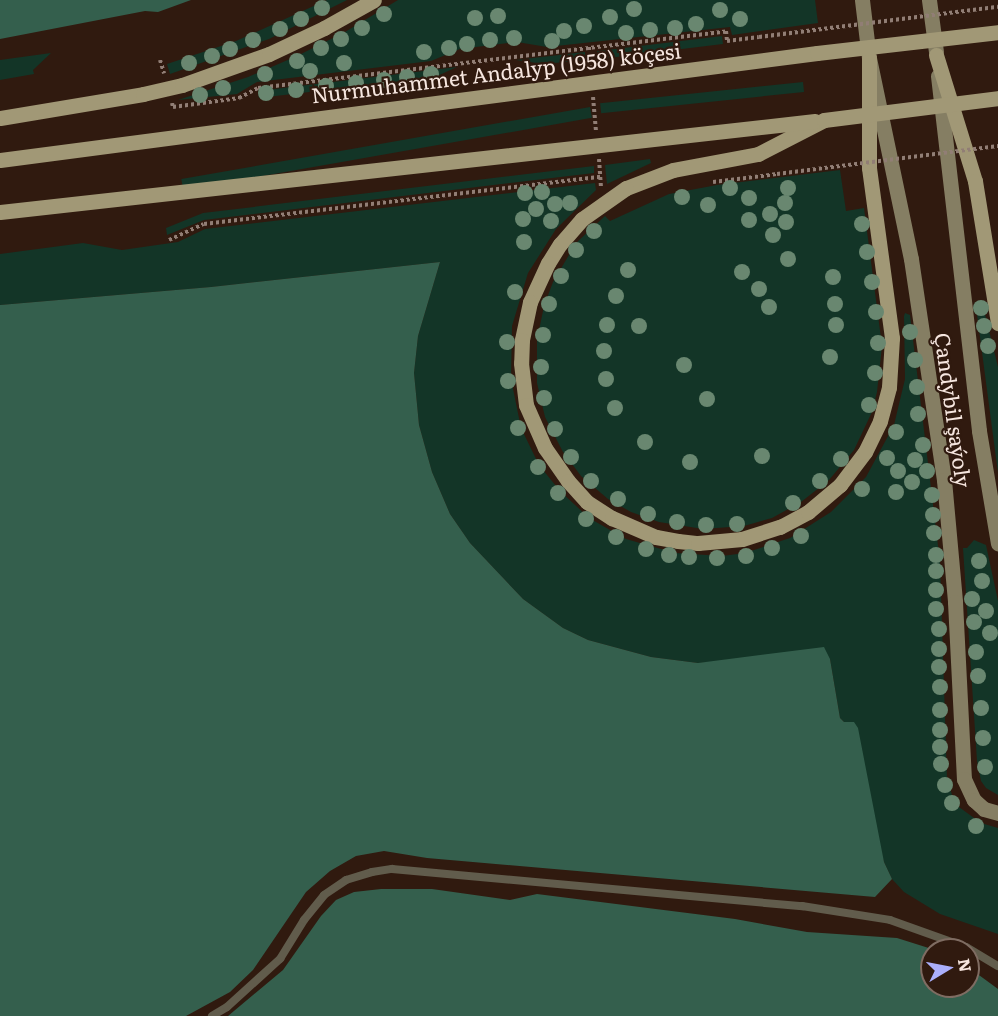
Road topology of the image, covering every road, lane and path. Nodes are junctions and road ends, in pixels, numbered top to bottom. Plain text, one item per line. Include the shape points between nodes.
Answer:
1 (374, 0) edge
2 (862, 0) edge
3 (929, 0) edge
4 (998, 7) edge
5 (998, 32) edge
6 (936, 55) junction
7 (869, 58) junction
8 (998, 98) edge
9 (173, 107) dead end
10 (0, 118) edge
11 (824, 120) junction
12 (998, 146) edge
13 (0, 160) edge
14 (600, 177) dead end
15 (708, 182) dead end
16 (0, 212) edge
17 (169, 240) dead end
18 (998, 323) edge
19 (998, 543) edge
20 (998, 813) edge
21 (998, 966) edge
22 (212, 1016) edge

1 - 10 main road via 280,49 182,84
2 - 7 main road, Çandybil şaýoly
3 - 6 main road, Çandybil şaýoly
4 - 9 path, bridge via 727,41 726,32 456,63 258,87 239,98
5 - 13 main road, Nurmuhammet Andalyp (1958) köçesi, bridge via 817,52
6 - 18 main road via 975,181
6 - 19 main road, Çandybil şaýoly via 976,407
7 - 11 main road via 869,168 890,313 892,354 885,405 865,452 840,485 808,512 780,527 742,539 678,541 612,518 587,502 568,481 545,448 526,405 522,340 530,302 548,263 582,219 627,188 672,170 758,154
7 - 20 main road, Çandybil şaýoly via 911,259 944,480 964,779 974,800 984,809
8 - 11 main road, bridge
11 - 16 main road
12 - 15 path, bridge
14 - 17 path via 204,224
21 - 22 lane via 966,947 890,920 802,906 392,869 346,880 324,895 280,959

